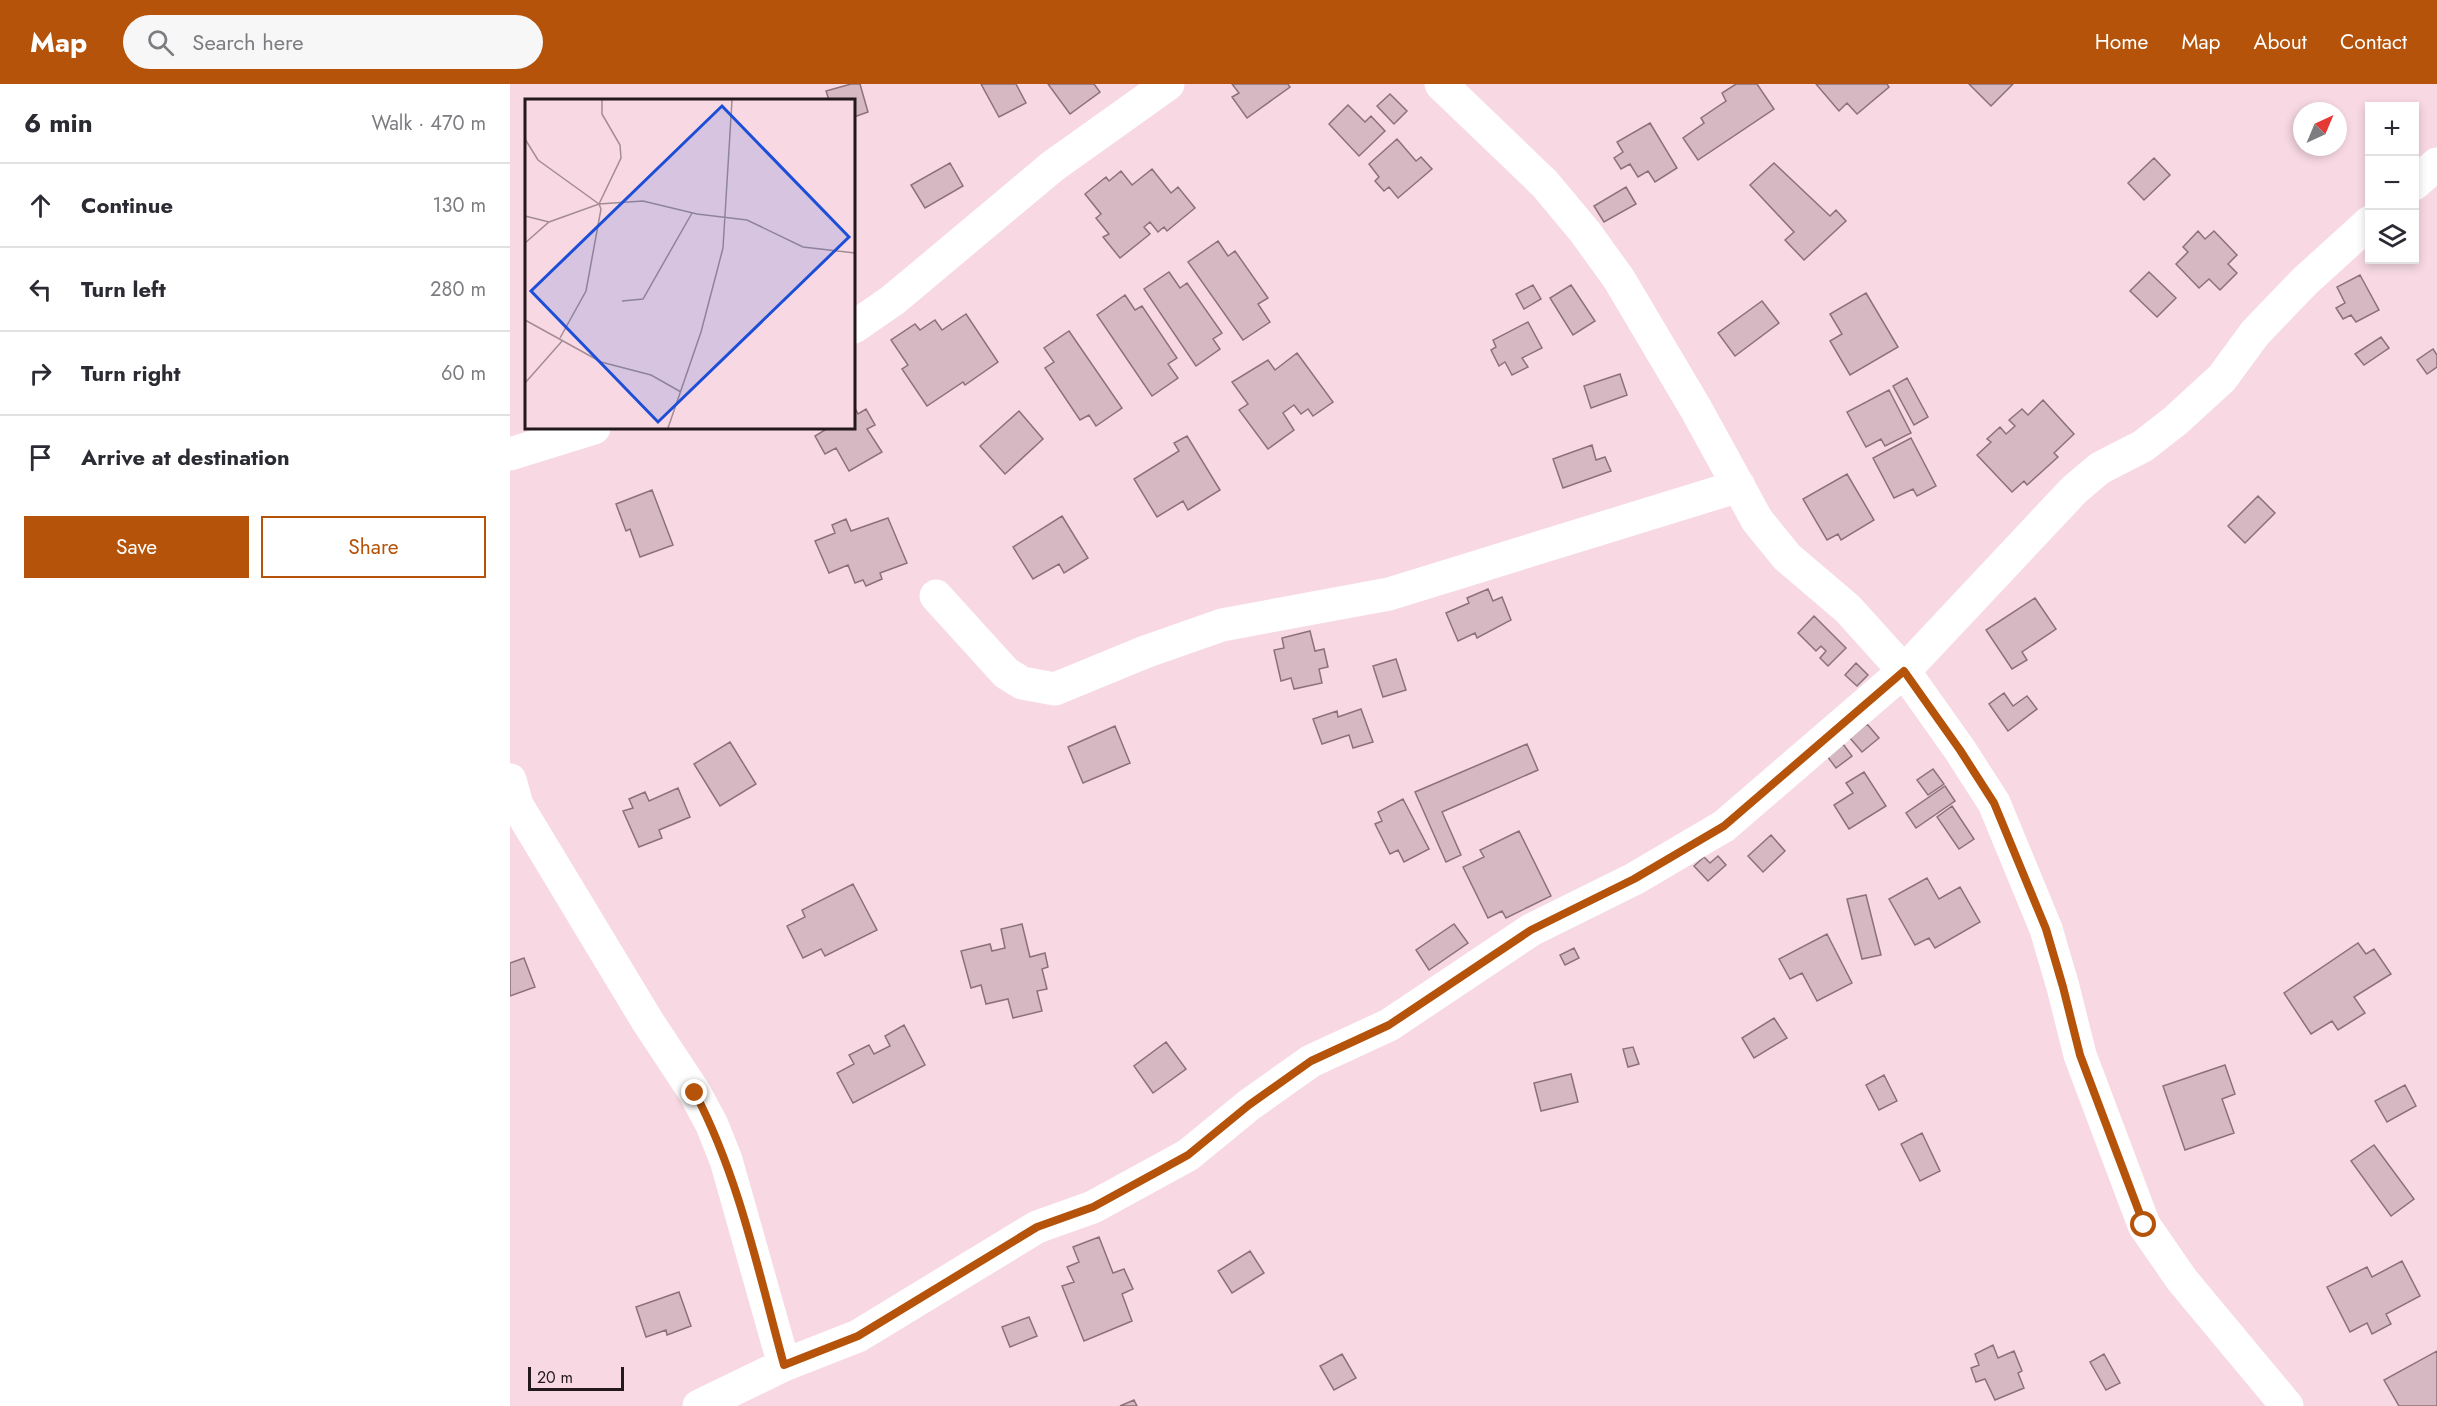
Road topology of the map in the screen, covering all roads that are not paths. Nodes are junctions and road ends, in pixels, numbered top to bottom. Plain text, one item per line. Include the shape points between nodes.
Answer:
1 (1168, 84) edge
2 (1441, 84) edge
3 (2437, 164) edge
4 (2419, 180) edge
5 (2365, 227) edge
6 (855, 326) edge
7 (591, 429) edge
8 (510, 454) edge
9 (1739, 486) junction
10 (936, 596) dead end
11 (1904, 671) junction
12 (510, 780) edge
13 (784, 1365) junction
14 (699, 1406) edge
15 (2287, 1406) edge

1 - 6 street via 1053,166 893,300
2 - 9 street via 1545,184 1585,232 1619,279
3 - 4 street
5 - 11 street via 2255,333 2222,378 2156,437 2100,468 2074,490
7 - 8 street
9 - 10 street via 1389,594 1222,625 1055,689 1022,683 1006,673
9 - 11 street via 1757,520 1787,557 1848,609
11 - 13 street via 1724,826 1634,879 1531,930 1389,1025 1311,1061 1188,1155 1093,1207 1037,1227 858,1336
11 - 15 street via 1994,803 2046,929 2080,1055 2144,1225 2182,1280
12 - 13 street via 517,805 712,1125 729,1171
13 - 14 street

